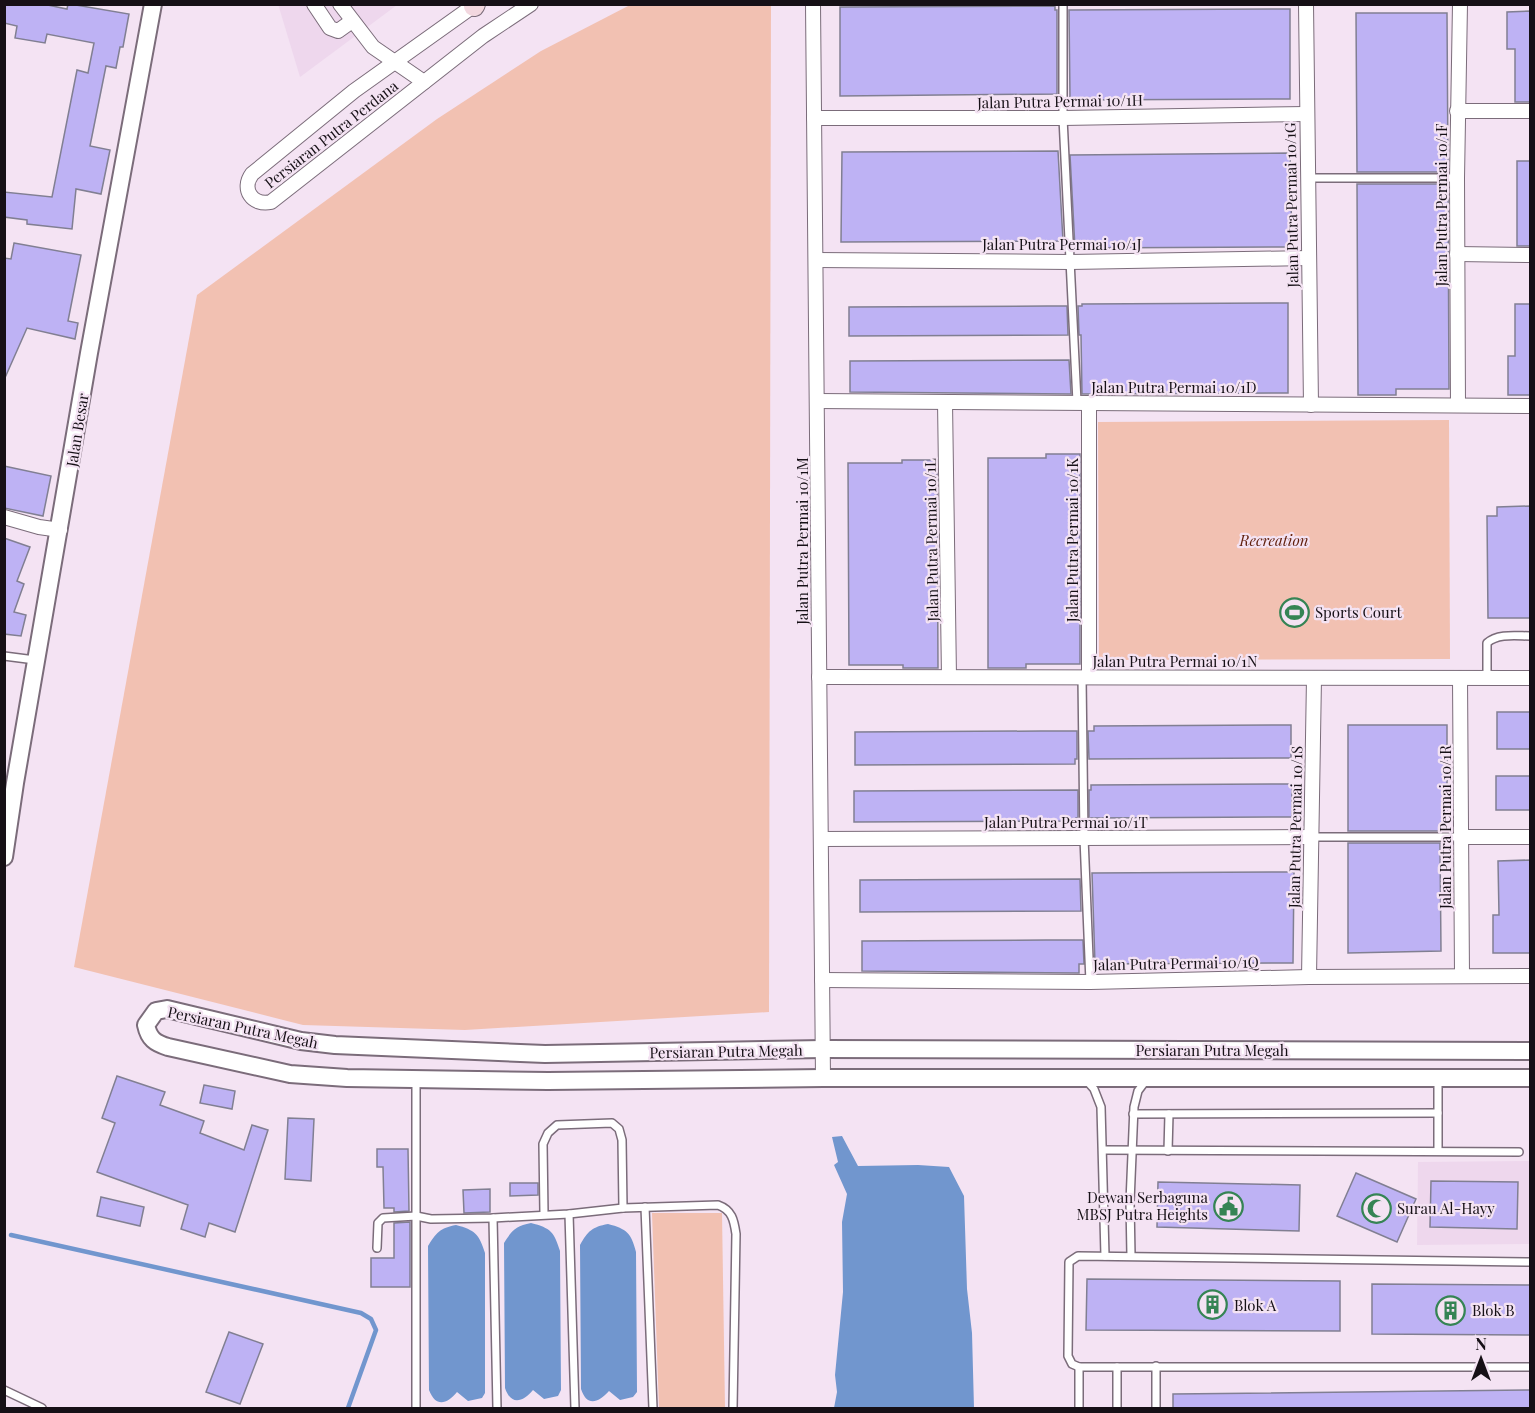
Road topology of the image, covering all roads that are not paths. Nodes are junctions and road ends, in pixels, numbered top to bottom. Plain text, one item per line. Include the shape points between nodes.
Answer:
1 (153, 4) edge
2 (314, 4) edge
3 (340, 4) edge
4 (531, 4) edge
5 (813, 4) edge
6 (1064, 4) edge
7 (1306, 4) edge
8 (1460, 4) edge
9 (475, 5) edge
10 (352, 21) junction
11 (395, 61) junction
12 (424, 82) junction
13 (1457, 111) junction
14 (1530, 111) edge
15 (1306, 114) junction
16 (814, 118) junction
17 (1063, 118) junction
18 (1308, 178) junction
19 (1457, 178) junction
20 (1457, 254) junction
21 (1530, 255) edge
22 (1309, 258) junction
23 (816, 260) junction
24 (1071, 262) junction
25 (817, 401) junction
26 (945, 402) junction
27 (1083, 403) junction
28 (1311, 405) junction
29 (1458, 405) junction
30 (1530, 406) edge
31 (4, 517) edge
32 (60, 530) junction
33 (1530, 636) edge
34 (4, 656) edge
35 (38, 660) junction
36 (819, 677) junction
37 (949, 677) junction
38 (1085, 677) junction
39 (1314, 678) junction
40 (1460, 678) junction
41 (1487, 678) junction
42 (1530, 678) edge
43 (10, 782) edge
44 (1312, 837) junction
45 (1461, 837) junction
46 (1530, 837) edge
47 (1084, 838) junction
48 (821, 839) junction
49 (4, 857) edge
50 (1462, 975) junction
51 (1530, 976) edge
52 (1309, 977) junction
53 (822, 980) junction
54 (1090, 981) junction
55 (823, 1049) junction
56 (1530, 1051) edge
57 (823, 1078) junction
58 (1084, 1078) junction
59 (1148, 1078) junction
60 (1438, 1078) junction
61 (1530, 1078) edge
62 (416, 1079) junction
63 (1134, 1111) junction
64 (1438, 1113) junction
65 (1169, 1114) junction
66 (1103, 1150) junction
67 (1132, 1151) junction
68 (1168, 1152) junction
69 (1438, 1152) junction
70 (1519, 1152) dead end
71 (645, 1207) junction
72 (622, 1208) junction
73 (544, 1214) junction
74 (569, 1214) junction
75 (416, 1216) junction
76 (493, 1218) junction
77 (376, 1248) dead end
78 (1105, 1256) junction
79 (1131, 1256) junction
80 (1530, 1262) edge
81 (1117, 1366) junction
82 (1156, 1366) junction
83 (1079, 1367) junction
84 (1530, 1367) edge
85 (4, 1390) edge
86 (42, 1408) edge
87 (416, 1408) edge
88 (497, 1408) edge
89 (574, 1408) edge
90 (653, 1408) edge
91 (733, 1408) edge
92 (1079, 1408) edge
93 (1117, 1408) edge
94 (1156, 1408) edge

1 - 32 street, Jalan Besar
2 - 10 street via 330,28 338,31
3 - 10 street
4 - 12 street, Persiaran Putra Perdana
5 - 16 street, Jalan Putra Permai 10/1M
6 - 17 lane
7 - 15 street, Jalan Putra Permai 10/1G
8 - 13 street, Jalan Putra Permai 10/1F
9 - 11 street, Persiaran Putra Perdana
10 - 11 street via 373,47
11 - 12 street
11 - 12 street, Persiaran Putra Perdana via 252,174 246,188 250,196 257,202 271,202
13 - 14 street
13 - 19 street, Jalan Putra Permai 10/1F
15 - 17 street, Jalan Putra Permai 10/1H
15 - 18 street, Jalan Putra Permai 10/1G
16 - 17 street, Jalan Putra Permai 10/1H
16 - 23 street, Jalan Putra Permai 10/1M
17 - 24 lane
18 - 19 lane
18 - 22 street, Jalan Putra Permai 10/1G
19 - 20 street, Jalan Putra Permai 10/1F
20 - 21 street
20 - 29 street, Jalan Putra Permai 10/1F
22 - 24 street, Jalan Putra Permai 10/1J
22 - 28 street, Jalan Putra Permai 10/1G
23 - 24 street, Jalan Putra Permai 10/1J
23 - 25 street, Jalan Putra Permai 10/1M
24 - 27 lane
25 - 26 street, Jalan Putra Permai 10/1D
25 - 36 street, Jalan Putra Permai 10/1M
26 - 27 street, Jalan Putra Permai 10/1D
26 - 37 street, Jalan Putra Permai 10/1L
27 - 28 street, Jalan Putra Permai 10/1D
27 - 38 street, Jalan Putra Permai 10/1K
28 - 29 street, Jalan Putra Permai 10/1D
29 - 30 street, Jalan Putra Permai 10/1D
31 - 32 street
32 - 35 street, Jalan Besar
33 - 41 lane via 1500,637 1487,643
34 - 35 lane
35 - 43 street, Jalan Besar
36 - 37 street, Jalan Putra Permai 10/1N
36 - 48 street, Jalan Putra Permai 10/1M
37 - 38 street, Jalan Putra Permai 10/1N
38 - 39 street, Jalan Putra Permai 10/1N
38 - 47 lane
39 - 40 street, Jalan Putra Permai 10/1N
39 - 44 street, Jalan Putra Permai 10/1S
40 - 41 street, Jalan Putra Permai 10/1N
40 - 45 street, Jalan Putra Permai 10/1R
41 - 42 street, Jalan Putra Permai 10/1N
43 - 49 street, Jalan Besar
44 - 45 lane
44 - 47 street, Jalan Putra Permai 10/1T
44 - 52 street, Jalan Putra Permai 10/1S
45 - 46 street
45 - 50 street, Jalan Putra Permai 10/1R
47 - 48 street, Jalan Putra Permai 10/1T
47 - 54 lane
48 - 53 street, Jalan Putra Permai 10/1M
50 - 51 street, Jalan Putra Permai 10/1Q
50 - 52 street, Jalan Putra Permai 10/1Q
52 - 54 street, Jalan Putra Permai 10/1Q
53 - 54 street, Jalan Putra Permai 10/1Q
53 - 55 street, Jalan Putra Permai 10/1M
55 - 56 street, Persiaran Putra Megah
55 - 57 street, Jalan Putra Permai 10/1M
55 - 62 street, Persiaran Putra Megah via 545,1054 356,1047 301,1041 166,1009 156,1011 146,1025 148,1036 157,1043 290,1074
57 - 58 street, Persiaran Putra Megah
57 - 62 street, Persiaran Putra Megah via 548,1082
58 - 59 street, Persiaran Putra Megah
58 - 66 lane via 1094,1089 1101,1107
59 - 60 street, Persiaran Putra Megah
59 - 63 lane via 1138,1091
60 - 61 street, Persiaran Putra Megah
60 - 64 lane
62 - 75 lane
63 - 65 lane
63 - 67 lane
64 - 65 lane
64 - 69 lane
65 - 68 lane
66 - 67 lane
66 - 78 lane
67 - 68 lane
67 - 79 lane
68 - 69 lane
69 - 70 lane
71 - 72 lane
71 - 90 lane
71 - 91 lane via 718,1205 727,1208 733,1218
72 - 73 lane via 619,1129 612,1123 557,1125 543,1144
72 - 74 lane
73 - 74 lane
73 - 76 lane
74 - 89 lane
75 - 76 lane
75 - 77 lane via 383,1218 378,1223
75 - 87 lane
76 - 88 lane
78 - 79 lane
78 - 83 lane via 1078,1256 1069,1262 1068,1356 1072,1365
79 - 80 lane
81 - 82 lane
81 - 83 lane
81 - 93 lane
82 - 84 lane
82 - 94 lane
83 - 92 lane
85 - 86 lane

